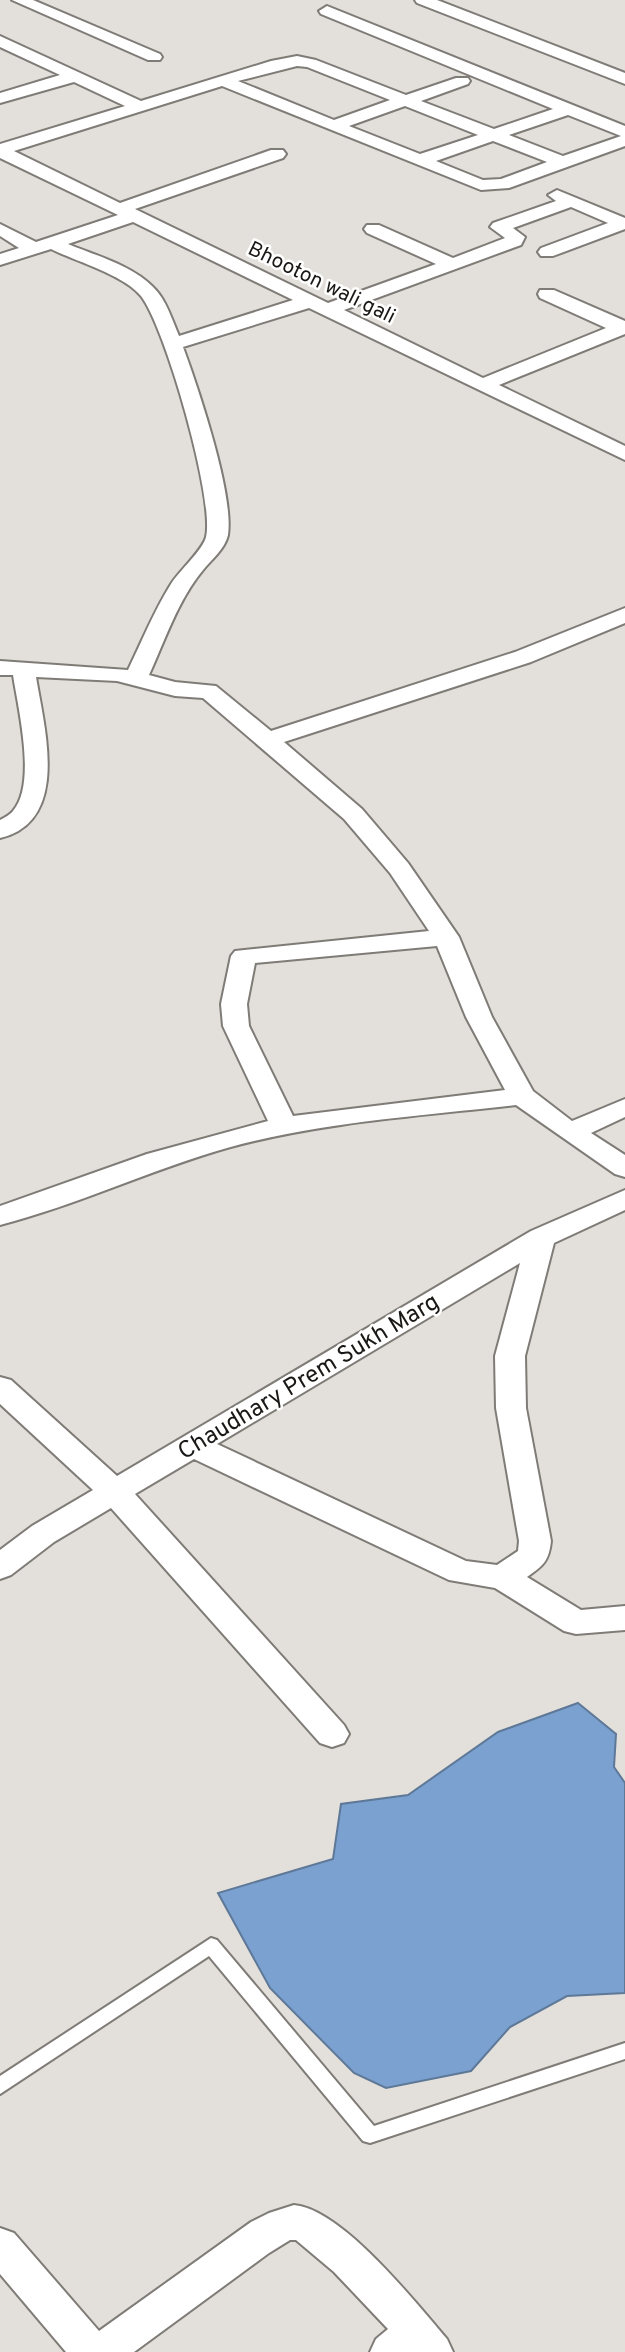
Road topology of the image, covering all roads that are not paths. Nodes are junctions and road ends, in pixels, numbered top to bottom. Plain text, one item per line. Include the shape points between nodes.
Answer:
1 (20, 0) edge
2 (423, 0) edge
3 (327, 11) dead end
4 (0, 41) edge
5 (155, 57) dead end
6 (75, 76) junction
7 (625, 79) edge
8 (223, 81) junction
9 (461, 81) dead end
10 (0, 98) edge
11 (405, 100) junction
12 (141, 107) junction
13 (569, 109) junction
14 (332, 126) junction
15 (625, 132) edge
16 (494, 135) junction
17 (625, 140) edge
18 (0, 150) edge
19 (277, 154) dead end
20 (418, 161) junction
21 (565, 163) junction
22 (518, 179) junction
23 (572, 201) junction
24 (127, 212) junction
25 (625, 224) edge
26 (0, 229) edge
27 (373, 229) dead end
28 (43, 246) junction
29 (547, 252) dead end
30 (0, 260) edge
31 (452, 264) junction
32 (547, 294) dead end
33 (319, 306) junction
34 (623, 327) edge
35 (173, 344) junction
36 (483, 385) junction
37 (625, 432) edge
38 (601, 442) junction
39 (625, 454) edge
40 (625, 615) edge
41 (12, 669) edge
42 (136, 678) junction
43 (268, 740) junction
44 (0, 831) edge
45 (446, 937) junction
46 (522, 1096) junction
47 (625, 1107) edge
48 (285, 1127) junction
49 (569, 1132) junction
50 (625, 1168) edge
51 (625, 1199) edge
52 (0, 1216) edge
53 (541, 1238) junction
54 (0, 1387) edge
55 (192, 1445) junction
56 (114, 1491) junction
57 (0, 1567) edge
58 (502, 1577) junction
59 (625, 1618) edge
60 (332, 1734) dead end
61 (625, 2051) edge
62 (0, 2086) edge
63 (0, 2245) edge
64 (413, 2345) edge
65 (91, 2352) edge
66 (102, 2352) edge

1 - 5 street
2 - 7 street
3 - 13 street
4 - 6 street
6 - 10 street
6 - 12 street
8 - 11 street via 297,61
8 - 12 street
8 - 14 street
9 - 11 street
11 - 14 street
11 - 16 street
12 - 18 street
13 - 15 street
13 - 16 street
14 - 20 street
16 - 20 street
16 - 21 street
17 - 21 street
18 - 24 street, Bhooton wali gali
19 - 24 street
20 - 22 street via 481,185
21 - 22 street
22 - 23 street
23 - 25 street
23 - 31 street via 502,226 500,229 517,240
24 - 28 street
24 - 33 street, Bhooton wali gali
25 - 29 street
26 - 28 street
27 - 31 street
28 - 30 street
28 - 35 street via 139,285 148,292
31 - 33 street
32 - 34 street
33 - 35 street
33 - 36 street, Bhooton wali gali
34 - 36 street
35 - 42 street via 204,450 217,538 192,569
36 - 38 street, Bhooton wali gali
37 - 38 street
38 - 39 street, Bhooton wali gali
40 - 43 street via 523,657
41 - 42 street
41 - 44 street via 36,774 34,794 23,815
42 - 43 street via 164,687 208,691
43 - 45 street via 353,814 399,867
45 - 46 street via 479,1017
45 - 48 street via 244,956 234,1004 236,1026
46 - 48 street
46 - 49 street
47 - 49 street
48 - 52 street via 155,1160
49 - 50 street
51 - 53 street, Chaudhary Prem Sukh Marg
53 - 55 street, Chaudhary Prem Sukh Marg
53 - 58 street via 510,1356 511,1408 535,1541 534,1558
54 - 56 street
55 - 56 street, Chaudhary Prem Sukh Marg
55 - 58 street via 460,1572
56 - 57 street, Chaudhary Prem Sukh Marg via 43,1534
56 - 60 street
58 - 59 street via 576,1622
61 - 62 lane via 370,2135 211,1945
63 - 65 street
64 - 66 street via 324,2236 300,2222 280,2226 255,2241

